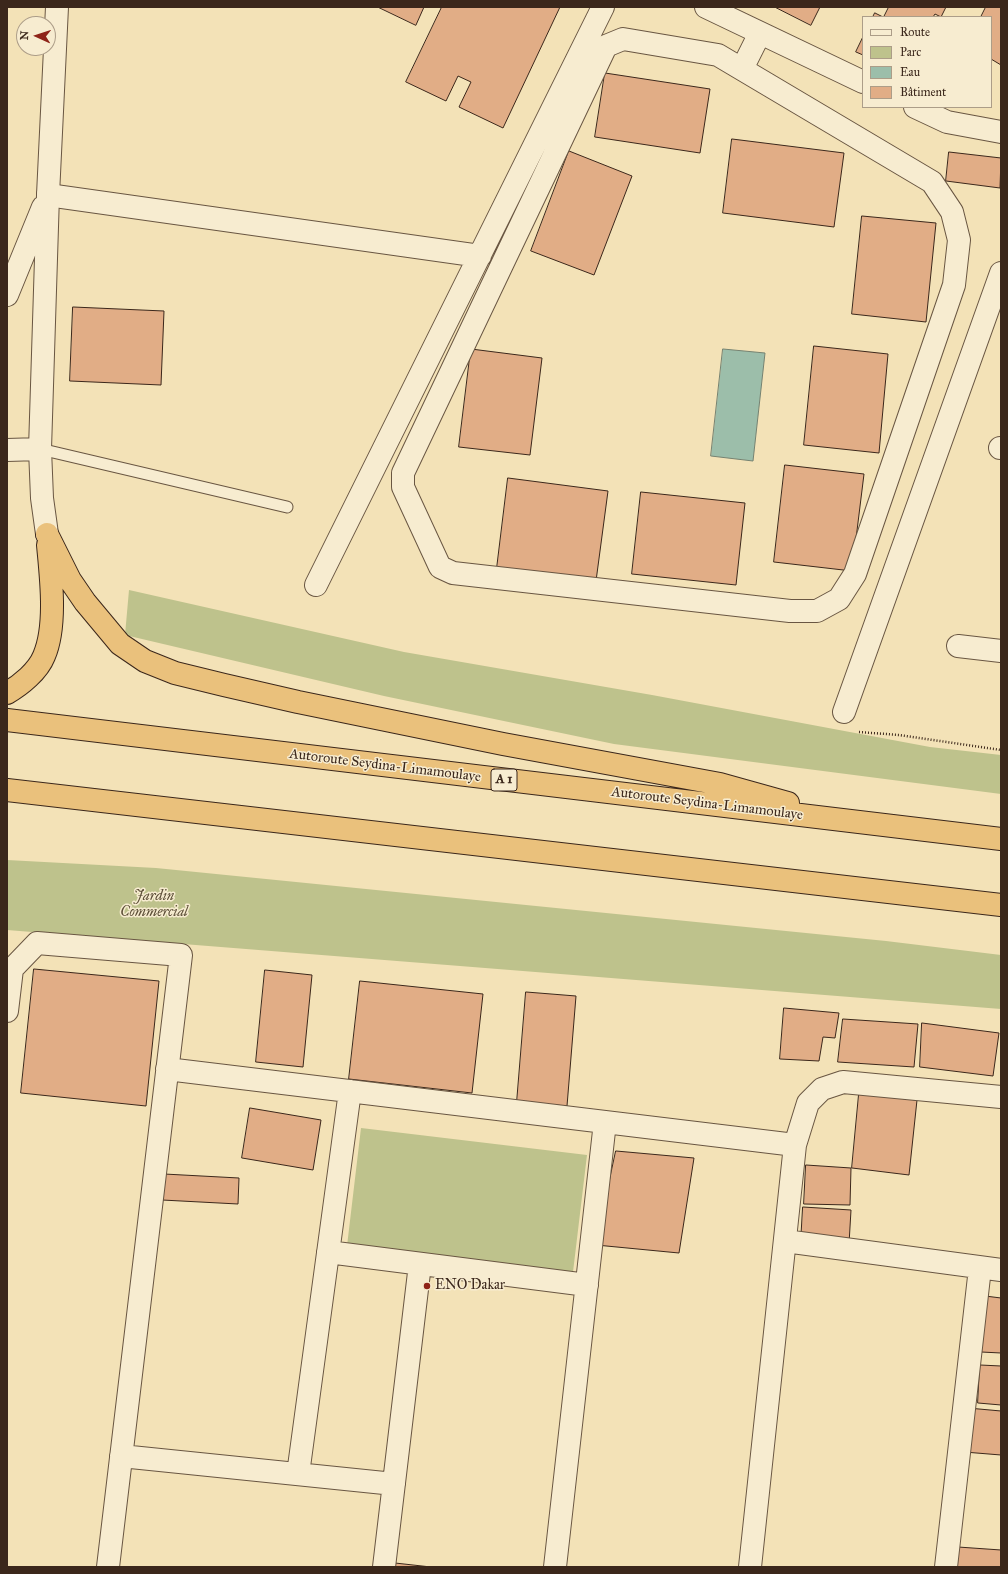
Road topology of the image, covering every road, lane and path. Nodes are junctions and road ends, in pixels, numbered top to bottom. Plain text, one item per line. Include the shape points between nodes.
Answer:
1 (57, 7) edge
2 (603, 7) edge
3 (706, 7) edge
4 (760, 33) junction
5 (742, 69) junction
6 (862, 82) edge
7 (917, 108) edge
8 (1001, 132) edge
9 (48, 195) junction
10 (480, 256) junction
11 (1001, 273) edge
12 (7, 295) edge
13 (40, 449) junction
14 (7, 450) edge
15 (287, 507) dead end
16 (46, 534) junction
17 (316, 585) dead end
18 (958, 646) dead end
19 (1001, 651) edge
20 (7, 693) edge
21 (844, 712) joint
22 (7, 720) edge
23 (1001, 750) edge
24 (7, 790) edge
25 (850, 821) junction
26 (1001, 840) edge
27 (1001, 905) edge
28 (9, 969) edge
29 (7, 1011) edge
30 (167, 1069) junction
31 (350, 1091) junction
32 (1001, 1097) edge
33 (605, 1122) junction
34 (795, 1145) junction
35 (785, 1241) junction
36 (328, 1252) junction
37 (420, 1264) junction
38 (990, 1269) edge
39 (587, 1285) junction
40 (121, 1456) junction
41 (298, 1474) junction
42 (394, 1484) junction
43 (108, 1567) edge
44 (384, 1567) edge
45 (555, 1567) edge
46 (750, 1567) edge
47 (946, 1567) edge

1 - 9 street
2 - 10 street
3 - 4 street
4 - 5 street
4 - 6 street
5 - 5 street via 932,182 952,212 959,240 954,285 855,574 839,599 817,611 790,611 453,573 440,567 403,487 404,474 606,46 623,39 718,55
7 - 8 street via 946,122
9 - 10 street
9 - 12 street
9 - 13 street
10 - 17 street
11 - 21 street
13 - 14 street
13 - 15 lane
13 - 16 street
16 - 20 highway via 52,598 50,632 44,657 28,678
16 - 25 highway via 81,597 120,644 145,661 175,673 224,686 503,744 720,784
18 - 19 street
21 - 23 path via 845,723 852,731
22 - 25 highway, Autoroute Seydina-Limamoulaye / A 1
24 - 27 highway
25 - 26 highway, Autoroute Seydina-Limamoulaye / A 1
28 - 29 street
28 - 30 street via 37,943 181,955
30 - 31 street
30 - 40 street
31 - 33 street
31 - 36 street
32 - 34 street via 843,1082 822,1089 808,1103
33 - 34 street
33 - 39 street
34 - 35 street
35 - 38 street
35 - 46 street
36 - 37 street
36 - 41 street
37 - 39 street
37 - 42 street
38 - 47 street
39 - 45 street
40 - 41 street
40 - 43 street
41 - 42 street
42 - 44 street

